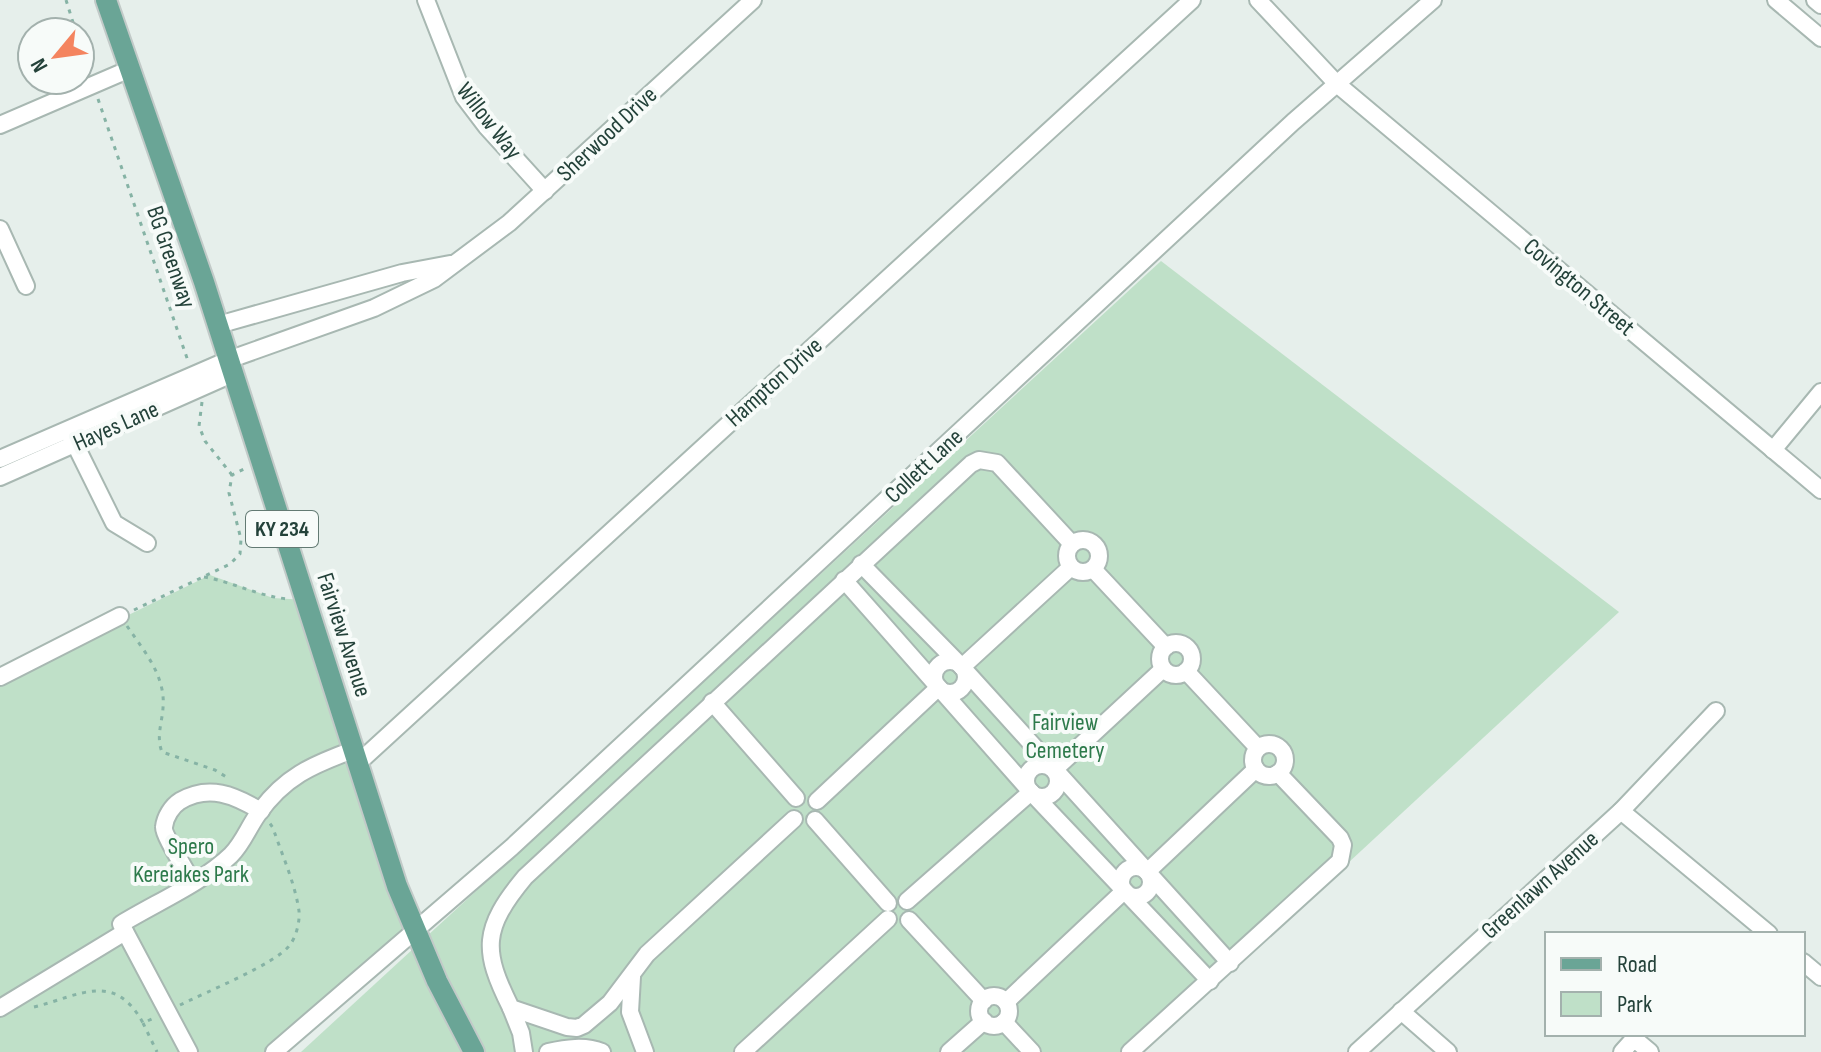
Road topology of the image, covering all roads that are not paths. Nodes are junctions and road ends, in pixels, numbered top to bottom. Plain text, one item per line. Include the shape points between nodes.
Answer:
1 (106, 0) edge
2 (426, 0) edge
3 (753, 0) edge
4 (1192, 0) edge
5 (1258, 0) edge
6 (1433, 0) edge
7 (1776, 0) edge
8 (1815, 0) edge
9 (1821, 5) edge
10 (1821, 38) edge
11 (130, 69) junction
12 (1337, 84) junction
13 (0, 125) edge
14 (545, 191) junction
15 (0, 229) edge
16 (456, 263) junction
17 (26, 286) dead end
18 (335, 293) junction
19 (340, 320) junction
20 (218, 325) junction
21 (230, 367) junction
22 (1821, 392) edge
23 (71, 437) junction
24 (1773, 450) junction
25 (0, 459) edge
26 (0, 477) edge
27 (1821, 490) edge
28 (147, 543) dead end
29 (1072, 544) junction
30 (861, 564) junction
31 (1071, 567) junction
32 (1093, 569) junction
33 (844, 580) junction
34 (120, 616) dead end
35 (1166, 647) junction
36 (962, 667) junction
37 (1163, 669) junction
38 (1186, 671) junction
39 (0, 677) edge
40 (938, 688) junction
41 (712, 702) junction
42 (1716, 711) dead end
43 (1258, 748) junction
44 (355, 757) junction
45 (1256, 769) junction
46 (1054, 770) junction
47 (1278, 773) junction
48 (1031, 792) junction
49 (796, 798) junction
50 (817, 801) junction
51 (261, 811) junction
52 (1621, 811) junction
53 (794, 819) junction
54 (815, 820) junction
55 (1147, 872) junction
56 (192, 882) junction
57 (1124, 891) junction
58 (907, 901) junction
59 (888, 911) junction
60 (909, 920) junction
61 (125, 932) junction
62 (416, 932) junction
63 (1767, 932) edge
64 (1230, 963) junction
65 (1805, 964) edge
66 (633, 970) junction
67 (1821, 977) edge
68 (1210, 981) junction
69 (984, 1001) junction
70 (1006, 1002) junction
71 (0, 1008) edge
72 (511, 1008) junction
73 (1401, 1011) junction
74 (984, 1021) junction
75 (1004, 1022) junction
76 (189, 1052) edge
77 (274, 1052) edge
78 (474, 1052) edge
79 (524, 1052) edge
80 (548, 1052) edge
81 (602, 1052) edge
82 (645, 1052) edge
83 (743, 1052) edge
84 (949, 1052) edge
85 (1032, 1052) edge
86 (1130, 1052) edge
87 (1357, 1052) edge
88 (1448, 1052) edge
89 (1622, 1052) edge
90 (1650, 1052) edge

1 - 11 main road, Fairview Avenue / KY 234
2 - 14 street, Willow Way via 464,97
3 - 14 street, Sherwood Drive
4 - 44 street, Hampton Drive
5 - 12 street, Covington Street
6 - 12 street, Collett Lane
7 - 10 street
8 - 9 street
11 - 13 street
11 - 20 main road, Fairview Avenue / KY 234
12 - 24 street, Covington Street
12 - 62 street, Collett Lane
14 - 16 street, Sherwood Drive
15 - 17 street
16 - 18 street, Sherwood Drive
16 - 19 street, Sherwood Drive via 416,288
18 - 19 street
18 - 20 street, Sherwood Drive
19 - 21 street, Sherwood Drive
20 - 21 main road, Fairview Avenue / KY 234
21 - 23 street, Hayes Lane
21 - 44 main road, Fairview Avenue / KY 234
22 - 24 street
23 - 25 street, Hayes Lane
23 - 26 street, Hayes Lane
23 - 28 street via 114,523
24 - 27 street, Covington Street
29 - 30 street via 1005,470 979,460
29 - 31 street via 1067,555
29 - 32 street via 1085,540 1096,547 1099,557
30 - 33 street
30 - 36 street
31 - 32 street
31 - 36 street
32 - 35 street
33 - 40 street
33 - 41 street
34 - 39 street
35 - 37 street via 1160,656
35 - 38 street via 1187,647 1192,662
36 - 40 street via 962,688 952,693
36 - 46 street
37 - 38 street via 1174,675
37 - 46 street
38 - 43 street
40 - 48 street
40 - 50 street
41 - 49 street
41 - 72 street via 515,889 499,916 489,950
42 - 52 street, Greenlawn Avenue
43 - 45 street via 1253,757
43 - 47 street via 1270,744 1281,750 1285,762
44 - 51 street via 313,764 281,785
44 - 62 main road, Fairview Avenue / KY 234
45 - 47 street via 1265,776
45 - 55 street
46 - 48 street via 1054,791 1044,797
46 - 55 street
47 - 64 street via 1335,831 1343,853 1327,875
48 - 57 street
48 - 58 street
49 - 50 street via 807,795
49 - 53 street
50 - 54 street
51 - 56 street via 229,857
51 - 56 street via 236,796 213,791 172,806 164,827 166,839
52 - 63 street
52 - 73 street, Greenlawn Avenue
53 - 54 street via 804,824
53 - 66 street
54 - 59 street
55 - 57 street via 1137,867 1126,871 1121,880
55 - 64 street
56 - 61 street via 121,924
57 - 68 street
57 - 70 street
58 - 59 street via 895,898
58 - 60 street via 912,910
59 - 60 street via 897,925
59 - 83 street
60 - 69 street
61 - 71 street
61 - 76 street
62 - 77 street, Collett Lane
62 - 78 main road, Fairview Avenue / KY 234
64 - 68 street
65 - 67 street
66 - 72 street via 610,1003 577,1028
66 - 82 street via 630,1012
68 - 86 street
69 - 70 street via 995,996
69 - 74 street
70 - 75 street
72 - 79 street
73 - 87 street, Greenlawn Avenue
73 - 88 street
74 - 75 street via 995,1026
74 - 84 street
75 - 85 street
80 - 81 street
89 - 90 street via 1638,1042

